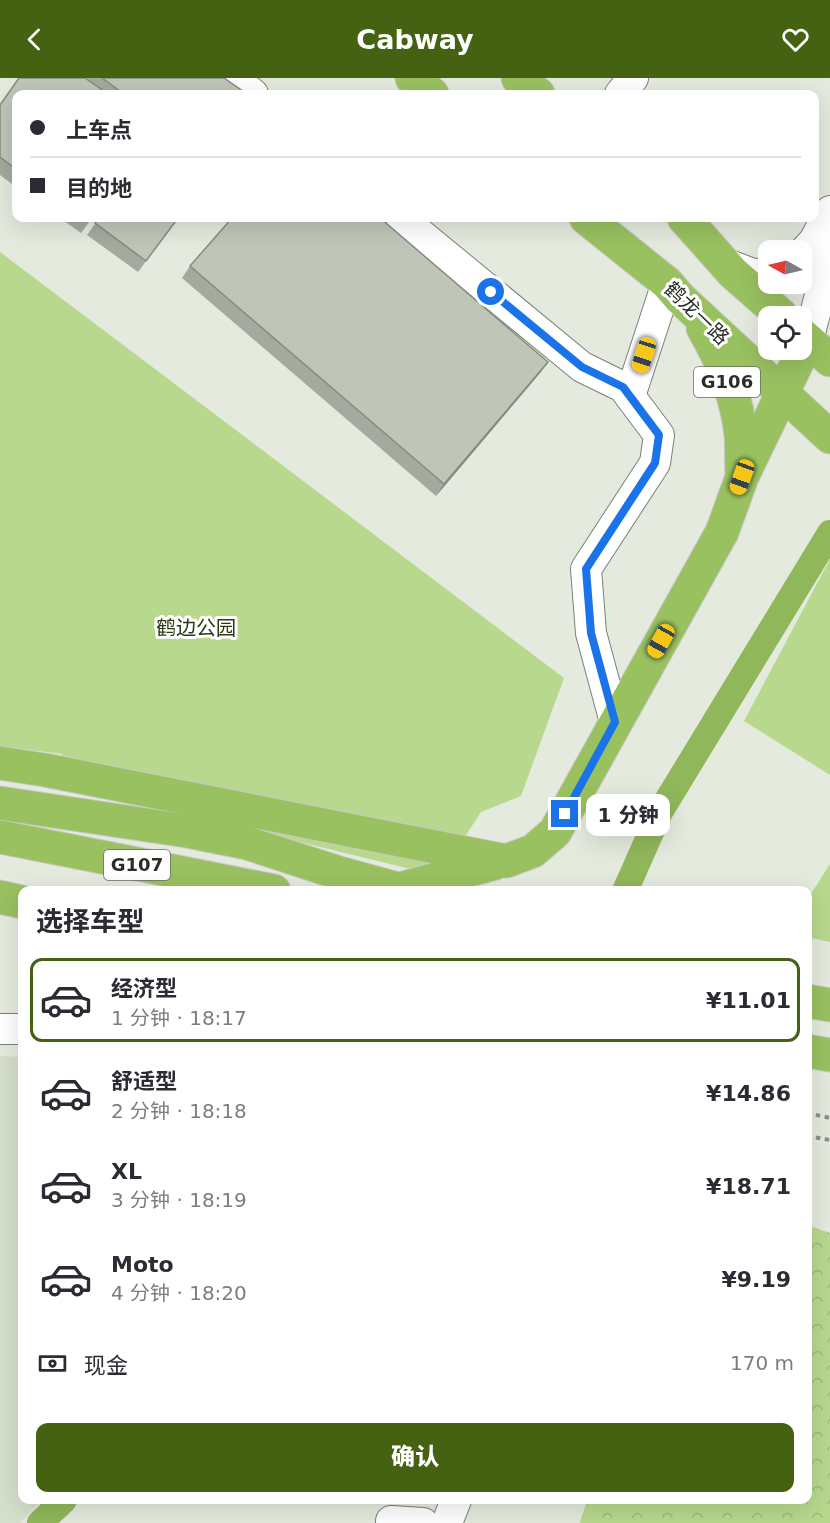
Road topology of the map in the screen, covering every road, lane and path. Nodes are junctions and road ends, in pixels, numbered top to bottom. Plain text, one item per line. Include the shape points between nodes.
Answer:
1 (233, 78) edge
2 (412, 78) edge
3 (518, 78) edge
4 (633, 78) edge
5 (248, 90) edge
6 (427, 90) edge
7 (533, 90) edge
8 (623, 90) edge
9 (830, 211) edge
10 (406, 222) edge
11 (591, 222) edge
12 (688, 222) edge
13 (830, 236) edge
14 (812, 244) edge
15 (724, 262) junction
16 (758, 274) edge
17 (673, 291) junction
18 (771, 306) edge
19 (813, 345) edge
20 (783, 394) junction
21 (630, 396) junction
22 (830, 437) edge
23 (742, 477) junction
24 (615, 722) junction
25 (0, 763) edge
26 (0, 803) edge
27 (0, 837) edge
28 (0, 847) edge
29 (506, 861) junction
30 (204, 886) edge
31 (249, 886) edge
32 (388, 886) edge
33 (417, 886) edge
34 (0, 897) edge
35 (18, 901) edge
36 (0, 916) edge
37 (18, 919) edge
38 (812, 991) edge
39 (830, 994) edge
40 (812, 1002) edge
41 (830, 1005) edge
42 (0, 1029) edge
43 (18, 1029) edge
44 (812, 1052) edge
45 (830, 1055) edge
46 (812, 1070) edge
47 (830, 1073) edge
48 (812, 1114) edge
49 (830, 1118) edge
50 (812, 1137) edge
51 (830, 1140) edge
52 (454, 1504) edge
53 (394, 1517) edge
54 (423, 1523) edge
55 (447, 1523) edge

1 - 5 street
2 - 6 highway
3 - 7 highway
4 - 8 street
9 - 14 street
10 - 21 street via 582,367 623,387
11 - 17 highway, 鹤龙一路 / G106
12 - 15 highway
13 - 19 street
15 - 16 street
15 - 18 highway
17 - 20 highway, 鹤龙一路 / G106
17 - 21 street
17 - 23 highway, G106 via 695,314 710,340 734,399 741,434
19 - 20 highway
20 - 22 highway, 鹤龙一路 / G106
20 - 23 highway
21 - 24 street via 659,435 655,463 586,569 591,633
23 - 24 highway via 722,532
24 - 29 highway via 555,832 533,851
25 - 29 highway
26 - 32 highway via 247,843
27 - 31 highway, G107
28 - 30 highway
29 - 33 highway
34 - 35 highway
36 - 37 highway
38 - 39 highway
40 - 41 highway
42 - 43 street
44 - 45 highway
46 - 47 highway
48 - 49 path
50 - 51 path
52 - 55 street
53 - 54 street

